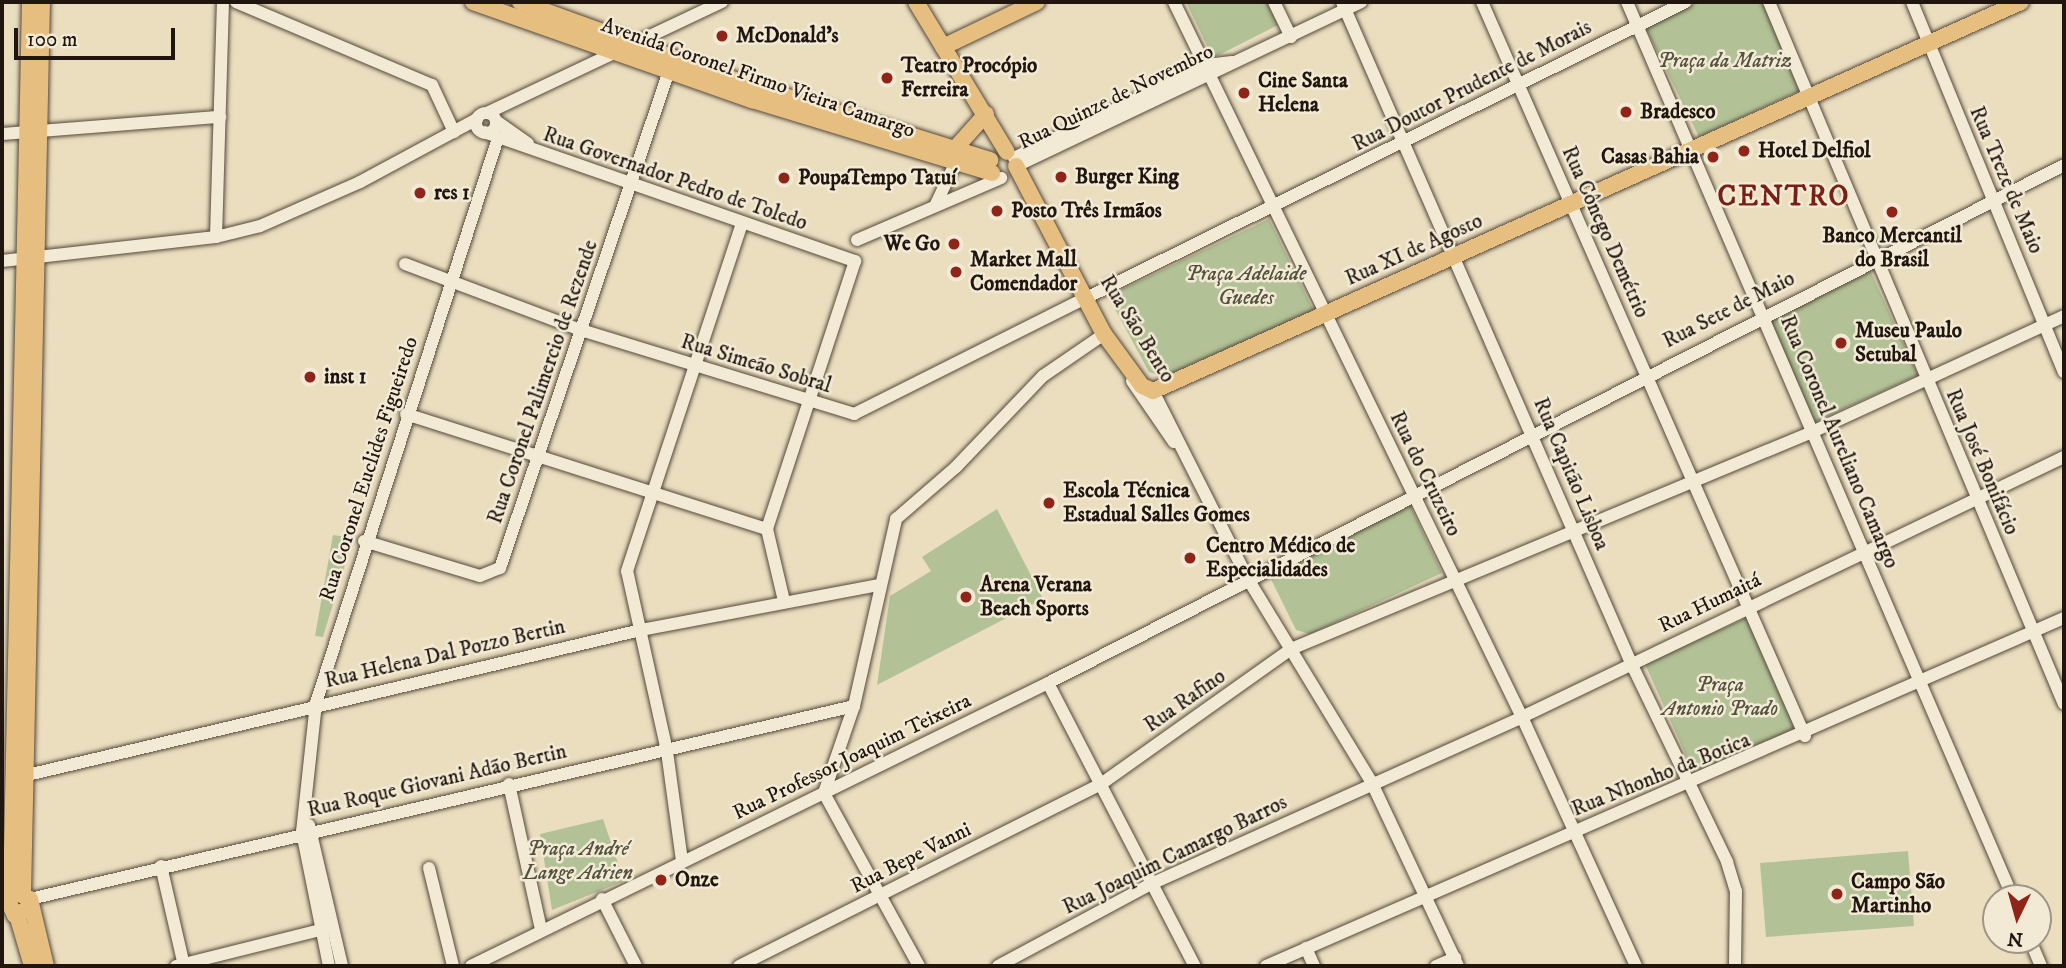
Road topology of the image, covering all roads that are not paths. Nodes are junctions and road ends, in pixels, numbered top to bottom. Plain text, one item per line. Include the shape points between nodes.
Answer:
1 (30, 2) edge
2 (42, 2) edge
3 (223, 2) edge
4 (236, 2) edge
5 (473, 2) edge
6 (520, 2) edge
7 (722, 2) edge
8 (916, 2) edge
9 (1037, 2) edge
10 (1174, 2) edge
11 (1274, 2) edge
12 (1361, 2) edge
13 (1482, 2) edge
14 (1627, 2) edge
15 (1686, 2) edge
16 (1769, 2) edge
17 (1912, 2) edge
18 (2021, 2) edge
19 (1344, 6) edge
20 (1637, 25) junction
21 (1291, 37) junction
22 (631, 44) junction
23 (1930, 45) junction
24 (943, 47) junction
25 (614, 53) junction
26 (1210, 70) junction
27 (669, 71) junction
28 (1518, 85) junction
29 (1812, 97) junction
30 (986, 114) junction
31 (220, 117) junction
32 (486, 118) junction
33 (454, 132) junction
34 (2, 134) edge
35 (24, 134) junction
36 (41, 135) junction
37 (498, 138) junction
38 (1405, 142) junction
39 (1694, 151) junction
40 (539, 152) junction
41 (953, 159) junction
42 (2064, 164) edge
43 (1003, 165) junction
44 (631, 184) junction
45 (936, 204) junction
46 (1570, 204) junction
47 (1994, 204) junction
48 (1275, 205) junction
49 (743, 223) junction
50 (216, 237) junction
51 (857, 240) dead end
52 (1453, 256) junction
53 (39, 258) junction
54 (1874, 258) junction
55 (20, 260) junction
56 (2, 261) edge
57 (405, 264) dead end
58 (452, 282) junction
59 (1088, 297) junction
60 (1326, 312) junction
61 (1762, 314) junction
62 (2064, 316) edge
63 (2046, 324) junction
64 (581, 330) junction
65 (1104, 334) junction
66 (694, 366) junction
67 (2064, 372) edge
68 (1647, 373) junction
69 (1925, 380) junction
70 (1153, 391) junction
71 (810, 400) junction
72 (406, 414) junction
73 (1812, 432) junction
74 (1534, 434) junction
75 (1174, 442) junction
76 (540, 452) junction
77 (2064, 457) edge
78 (1692, 479) junction
79 (651, 491) junction
80 (1412, 494) junction
81 (1977, 497) junction
82 (768, 529) junction
83 (1575, 529) junction
84 (365, 541) junction
85 (1865, 550) junction
86 (1248, 579) junction
87 (1456, 582) junction
88 (878, 585) junction
89 (784, 601) junction
90 (1749, 605) junction
91 (2064, 618) edge
92 (641, 630) junction
93 (2032, 632) junction
94 (1291, 649) junction
95 (1631, 663) junction
96 (1922, 681) junction
97 (1048, 683) junction
98 (316, 703) junction
99 (2064, 704) edge
100 (854, 706) junction
101 (1522, 716) junction
102 (1805, 736) junction
103 (667, 751) junction
104 (18, 777) junction
105 (1371, 781) junction
106 (509, 784) junction
107 (1101, 784) junction
108 (1690, 786) junction
109 (824, 793) junction
110 (307, 827) junction
111 (1574, 831) junction
112 (681, 861) junction
113 (160, 866) junction
114 (429, 868) dead end
115 (1151, 884) junction
116 (2007, 884) edge
117 (882, 894) junction
118 (1424, 895) junction
119 (602, 899) junction
120 (15, 905) edge
121 (326, 929) junction
122 (541, 929) junction
123 (1306, 948) junction
124 (1457, 962) edge
125 (32, 966) edge
126 (46, 966) edge
127 (181, 966) edge
128 (329, 966) edge
129 (342, 966) edge
130 (453, 966) edge
131 (471, 966) edge
132 (636, 966) edge
133 (739, 966) edge
134 (919, 966) edge
135 (998, 966) edge
136 (1195, 966) edge
137 (1266, 966) edge
138 (1314, 966) edge
139 (1436, 966) edge
140 (1636, 966) edge
141 (1735, 966) edge

1 - 35 main road
2 - 36 main road
3 - 31 street
4 - 33 street via 432,85
5 - 25 main road, Avenida Coronel Firmo Vieira Camargo
6 - 22 main road, Avenida Coronel Firmo Vieira Camargo
7 - 22 street
8 - 24 main road, Rua São Bento
9 - 24 main road
10 - 26 street, Rua do Cruzeiro
11 - 21 street
12 - 19 street, Rua Quinze de Novembro
13 - 28 street, Rua Cônego Demétrio
14 - 20 street, Rua Coronel Aureliano Camargo
15 - 20 street, Rua Doutor Prudente de Morais
16 - 29 street, Rua José Bonifácio
17 - 23 street, Rua Treze de Maio
18 - 23 main road
19 - 21 street, Rua Quinze de Novembro
19 - 38 street, Rua Capitão Lisboa
20 - 28 street, Rua Doutor Prudente de Morais
20 - 39 street, Rua Coronel Aureliano Camargo
21 - 26 street, Rua Quinze de Novembro
22 - 25 street
22 - 41 main road, Avenida Coronel Firmo Vieira Camargo
23 - 29 main road
23 - 47 street, Rua Treze de Maio
24 - 30 main road, Rua São Bento
25 - 27 main road, Avenida Coronel Firmo Vieira Camargo
25 - 32 street
26 - 43 street, Rua Quinze de Novembro
26 - 48 street, Rua do Cruzeiro
27 - 41 main road, Avenida Coronel Firmo Vieira Camargo
27 - 44 street, Rua Coronel Palimercio de Rezende
28 - 38 street, Rua Doutor Prudente de Morais
28 - 46 street, Rua Cônego Demétrio
29 - 39 main road
29 - 54 street, Rua José Bonifácio
30 - 41 main road
30 - 43 main road, Rua São Bento
31 - 36 street
31 - 50 street
32 - 33 street
32 - 37 street, Rua Governador Pedro de Toledo via 484,132
32 - 40 street
33 - 50 street via 360,183
34 - 35 street
35 - 36 street
35 - 55 main road
36 - 53 main road
37 - 40 street, Rua Governador Pedro de Toledo
37 - 58 street, Rua Coronel Euclides Figueiredo
38 - 48 street, Rua Doutor Prudente de Morais
38 - 52 street, Rua Capitão Lisboa
39 - 46 main road, Rua XI de Agosto
39 - 61 street, Rua Coronel Aureliano Camargo
40 - 44 street, Rua Governador Pedro de Toledo
41 - 43 main road, Avenida Coronel Firmo Vieira Camargo
41 - 45 street
42 - 47 street, Rua Sete de Maio
43 - 45 street, Rua Quinze de Novembro
43 - 59 main road, Rua São Bento via 1034,200
44 - 49 street, Rua Governador Pedro de Toledo
44 - 64 street, Rua Coronel Palimercio de Rezende
45 - 51 street, Rua Quinze de Novembro
46 - 52 main road, Rua XI de Agosto
46 - 68 street, Rua Cônego Demétrio
47 - 54 street, Rua Sete de Maio
47 - 63 street, Rua Treze de Maio
48 - 59 street
48 - 60 street, Rua do Cruzeiro
49 - 66 street
49 - 71 street, Rua Governador Pedro de Toledo via 855,261
50 - 53 street
52 - 60 main road, Rua XI de Agosto
52 - 74 street, Rua Capitão Lisboa
53 - 55 street
53 - 104 main road
54 - 61 street, Rua Sete de Maio
54 - 69 street, Rua José Bonifácio
55 - 56 street
55 - 104 main road
57 - 58 street, Rua Simeão Sobral
58 - 64 street, Rua Simeão Sobral
58 - 72 street, Rua Coronel Euclides Figueiredo
59 - 65 main road, Rua São Bento
59 - 70 main road, Rua São Bento
59 - 71 street, Rua Simeão Sobral via 855,414
60 - 70 main road, Rua XI de Agosto
60 - 80 street, Rua do Cruzeiro
61 - 68 street, Rua Sete de Maio
61 - 73 street, Rua Coronel Aureliano Camargo
62 - 63 street, Rua Rafino
63 - 67 street, Rua Treze de Maio
63 - 69 street, Rua Rafino
64 - 66 street, Rua Simeão Sobral
64 - 76 street, Rua Coronel Palimercio de Rezende
65 - 70 main road via 1142,386
65 - 75 street, Rua São Bento
65 - 88 street via 1043,376 956,467 896,519
66 - 71 street, Rua Simeão Sobral
66 - 79 street
68 - 74 street, Rua Sete de Maio
68 - 78 street, Rua Cônego Demétrio
69 - 73 street, Rua Rafino
69 - 81 street, Rua José Bonifácio
70 - 75 street, Rua São Bento
71 - 82 street
72 - 76 street
72 - 84 street, Rua Coronel Euclides Figueiredo
73 - 78 street, Rua Rafino
73 - 85 street, Rua Coronel Aureliano Camargo
74 - 80 street, Rua Sete de Maio
74 - 83 street, Rua Capitão Lisboa
75 - 86 street, Rua São Bento
76 - 79 street
76 - 84 street, Rua Coronel Palimercio de Rezende via 500,568 491,576
77 - 81 street, Rua Humaitá
78 - 83 street, Rua Rafino
78 - 90 street, Rua Cônego Demétrio
79 - 82 street
79 - 92 street via 627,570
80 - 86 street, Rua Sete de Maio
80 - 87 street, Rua do Cruzeiro
81 - 85 street, Rua Humaitá
81 - 93 street, Rua José Bonifácio
82 - 89 street
83 - 87 street, Rua Rafino
83 - 95 street, Rua Capitão Lisboa
84 - 98 street, Rua Coronel Euclides Figueiredo
85 - 90 street, Rua Humaitá
85 - 96 street, Rua Coronel Aureliano Camargo
86 - 94 street, Rua São Bento
86 - 97 street, Rua Professor Joaquim Teixeira
87 - 94 street, Rua Rafino
87 - 101 street, Rua do Cruzeiro
88 - 89 street, Rua Helena Dal Pozzo Bertin
88 - 100 street
89 - 92 street, Rua Helena Dal Pozzo Bertin
90 - 95 street, Rua Humaitá
90 - 102 street, Rua Cônego Demétrio
91 - 93 street, Rua Nhonho da Botica
92 - 98 street, Rua Helena Dal Pozzo Bertin
92 - 103 street
93 - 96 street, Rua Nhonho da Botica
93 - 99 street, Rua José Bonifácio
94 - 105 street, Rua São Bento
94 - 107 street, Rua Rafino
95 - 101 street, Rua Humaitá
95 - 108 street, Rua Capitão Lisboa
96 - 102 street, Rua Nhonho da Botica
96 - 116 street, Rua Coronel Aureliano Camargo
97 - 107 street
97 - 109 street, Rua Professor Joaquim Teixeira
98 - 104 street, Rua Helena Dal Pozzo Bertin
98 - 110 street, Rua Coronel Euclides Figueiredo
100 - 103 street, Rua Roque Giovani Adão Bertin
100 - 109 street
101 - 105 street, Rua Humaitá
101 - 111 street, Rua do Cruzeiro
102 - 108 street, Rua Nhonho da Botica
103 - 106 street, Rua Roque Giovani Adão Bertin
103 - 112 street
104 - 120 main road
105 - 115 street, Rua Joaquim Camargo Barros
105 - 118 street, Rua São Bento
106 - 110 street, Rua Roque Giovani Adão Bertin
106 - 122 street
107 - 115 street
107 - 117 street, Rua Bepe Vanni
108 - 111 street, Rua Nhonho da Botica
108 - 141 street, Rua Capitão Lisboa via 1736,891
109 - 112 street, Rua Professor Joaquim Teixeira
109 - 117 street
110 - 113 street, Rua Roque Giovani Adão Bertin
110 - 121 street, Rua Coronel Euclides Figueiredo
111 - 118 street, Rua Nhonho da Botica
111 - 140 street, Rua do Cruzeiro
112 - 119 street, Rua Professor Joaquim Teixeira
113 - 120 street, Rua Roque Giovani Adão Bertin
113 - 127 street
114 - 130 street
115 - 135 street, Rua Joaquim Camargo Barros
115 - 136 street
117 - 133 street, Rua Bepe Vanni
117 - 134 street
118 - 123 street, Rua Nhonho da Botica
118 - 124 street, Rua São Bento
119 - 122 street, Rua Professor Joaquim Teixeira
119 - 132 street
120 - 125 main road
120 - 126 main road
121 - 127 street
121 - 128 street
121 - 129 street
122 - 131 street, Rua Professor Joaquim Teixeira
123 - 137 street, Rua Nhonho da Botica
123 - 138 street
124 - 139 street

